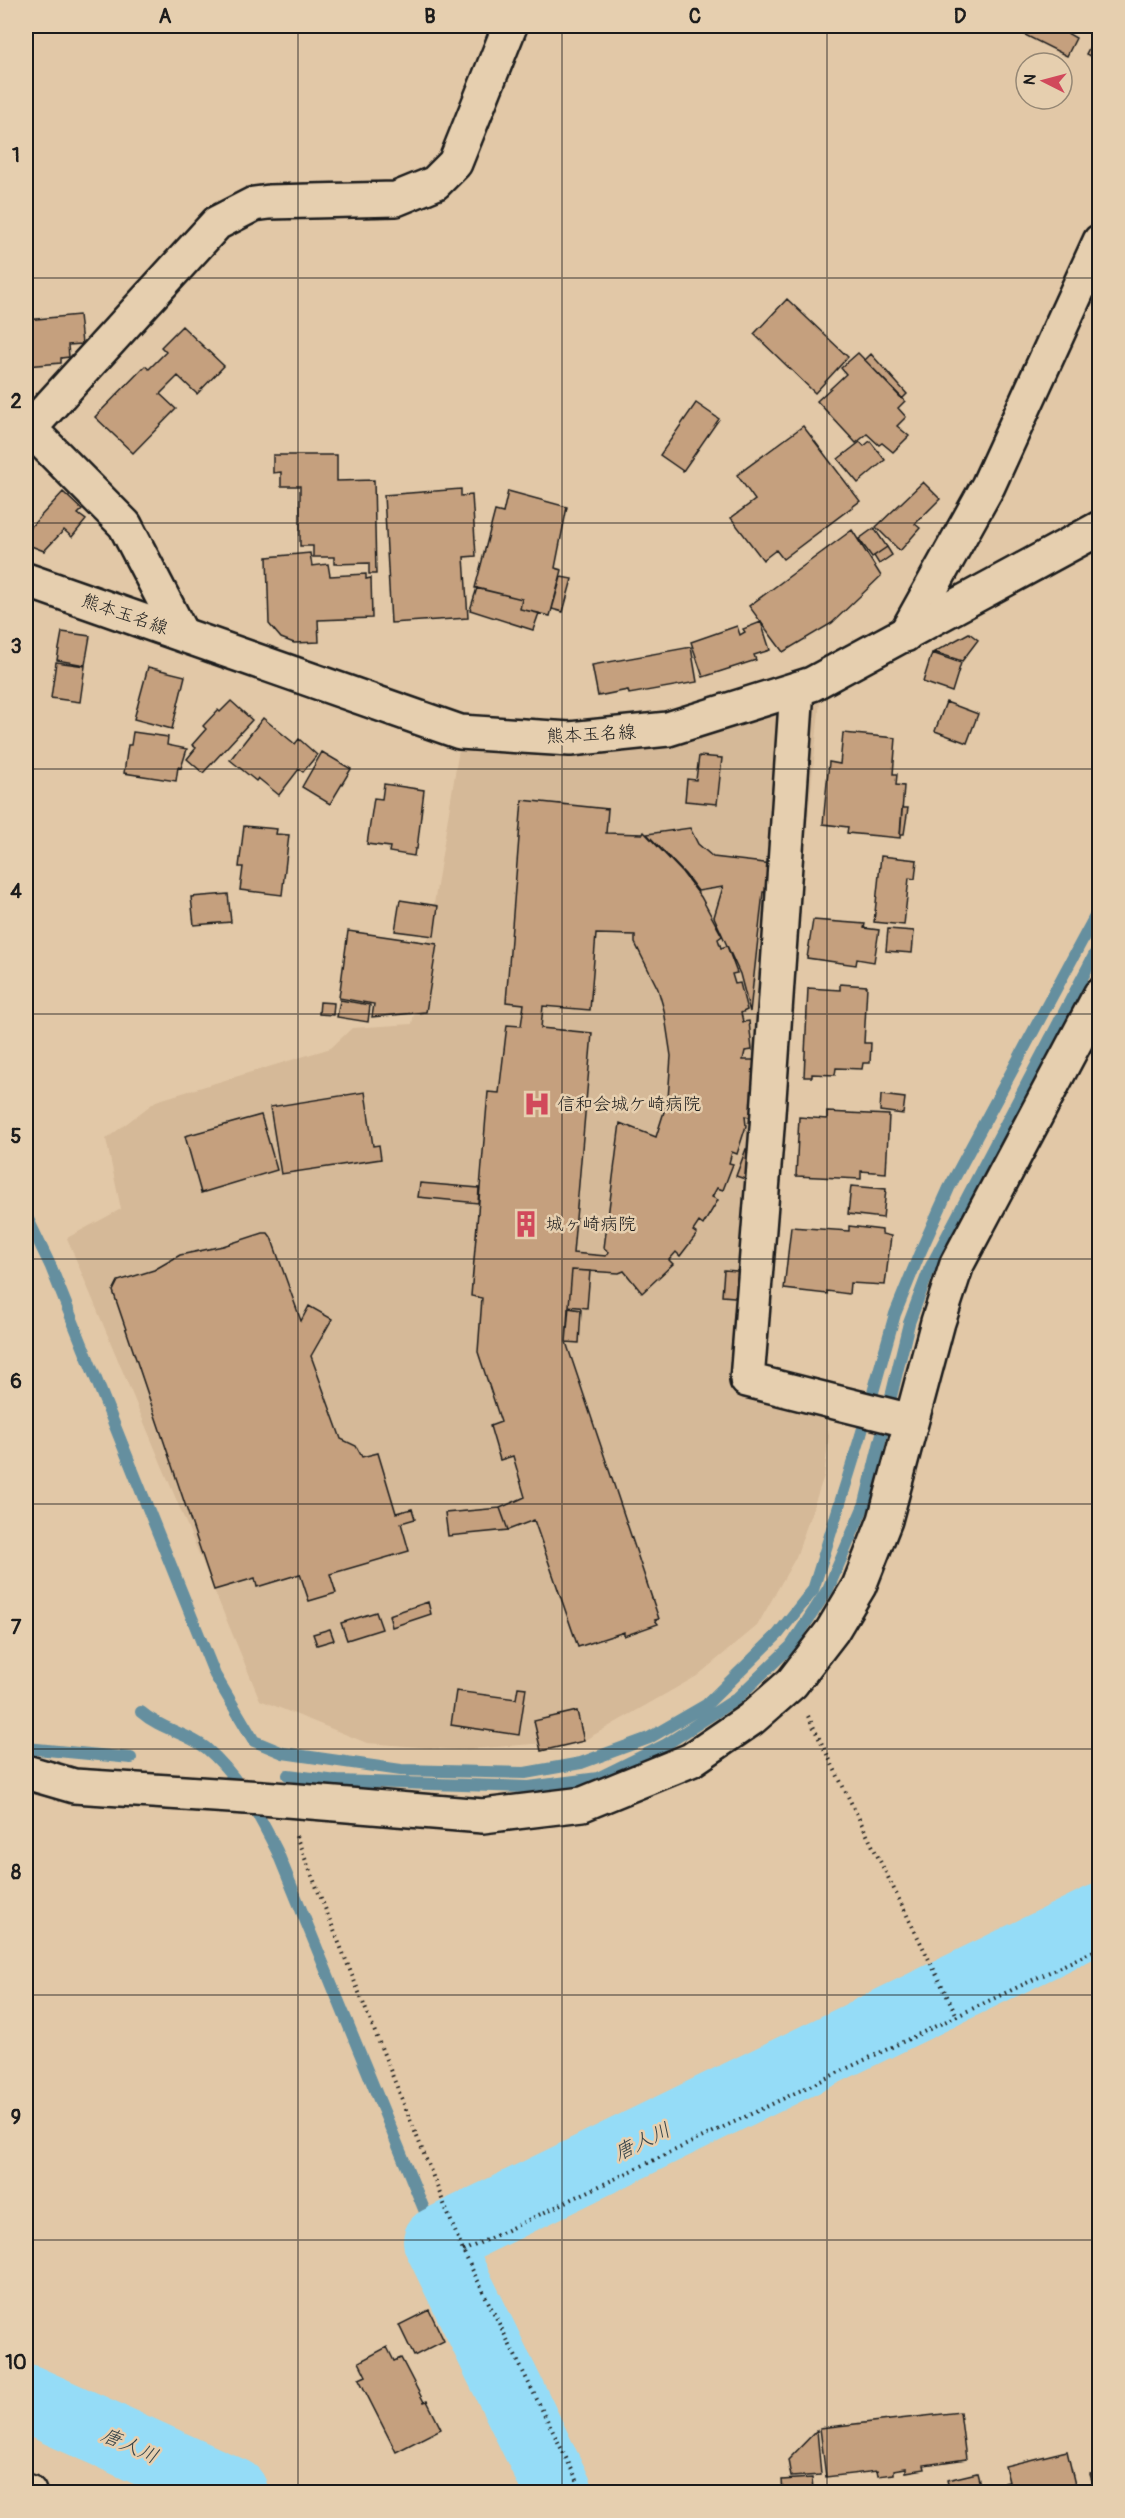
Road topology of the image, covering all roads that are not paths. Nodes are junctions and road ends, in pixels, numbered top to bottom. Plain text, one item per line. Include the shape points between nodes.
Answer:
1 (510, 26) edge
2 (1100, 241) edge
3 (28, 426) edge
4 (1100, 528) edge
5 (26, 580) edge
6 (181, 633) junction
7 (905, 635) junction
8 (797, 689) junction
9 (1100, 995) edge
10 (910, 1421) junction
11 (26, 1772) edge

1 - 3 street via 455,163 435,183 396,199 254,204 217,223
2 - 7 street via 987,486
3 - 6 street via 125,525
4 - 7 street, 熊本玉名線
5 - 6 street, 熊本玉名線
6 - 8 street, 熊本玉名線 via 460,732 570,739 668,729
7 - 8 street, 熊本玉名線
8 - 10 street via 747,1380
9 - 10 street via 957,1264
10 - 11 street via 885,1520 859,1586 792,1683 751,1719 691,1760 583,1804 483,1816 74,1786

